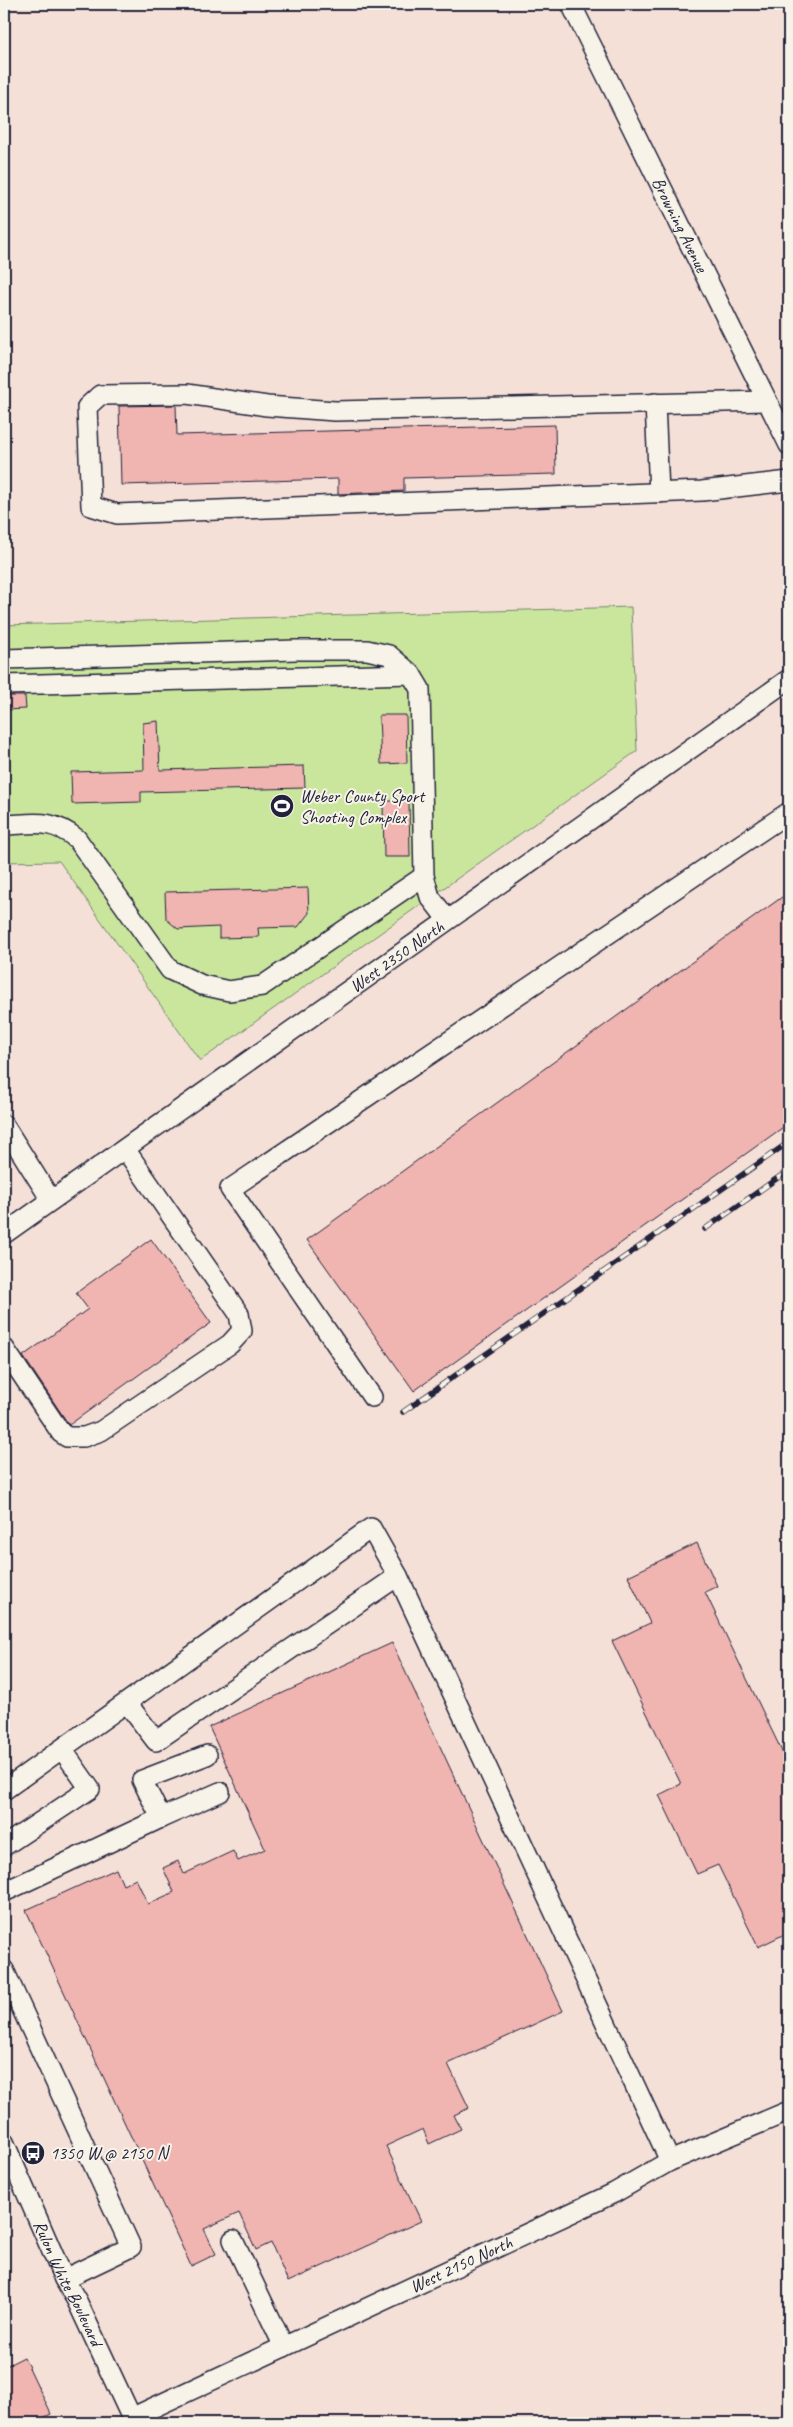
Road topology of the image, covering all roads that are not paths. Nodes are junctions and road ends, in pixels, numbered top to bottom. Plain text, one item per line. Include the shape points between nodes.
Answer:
1 (571, 4) edge
2 (767, 401) junction
3 (655, 403) junction
4 (789, 446) edge
5 (789, 481) edge
6 (659, 492) junction
7 (4, 659) edge
8 (411, 674) junction
9 (4, 685) edge
10 (787, 687) edge
11 (789, 812) edge
12 (4, 825) edge
13 (424, 876) junction
14 (447, 919) junction
15 (4, 1125) edge
16 (125, 1149) junction
17 (51, 1200) junction
18 (4, 1234) edge
19 (4, 1348) edge
20 (372, 1397) dead end
21 (398, 1576) junction
22 (127, 1703) junction
23 (62, 1749) junction
24 (207, 1755) dead end
25 (4, 1790) edge
26 (220, 1792) dead end
27 (161, 1818) junction
28 (4, 1846) edge
29 (4, 1892) edge
30 (4, 1970) edge
31 (789, 2111) edge
32 (4, 2142) edge
33 (670, 2161) junction
34 (234, 2240) dead end
35 (64, 2279) junction
36 (284, 2347) junction
37 (133, 2421) edge

1 - 2 street, Browning Avenue
2 - 3 street
2 - 4 street, Browning Avenue
3 - 6 street
3 - 6 street via 335,411 267,406 187,394 100,395 88,408 91,506 117,514
5 - 6 street via 702,491
7 - 8 street via 367,650 390,655
8 - 9 street
8 - 13 street via 420,689
10 - 14 street, West 2350 North
11 - 20 street via 230,1189
12 - 13 street via 49,824 63,828 76,839 170,970 202,985 229,991 262,986
13 - 14 street via 430,897
14 - 16 street, West 2350 North
15 - 17 street
16 - 17 street, West 2350 North
16 - 19 street via 239,1314 242,1324 239,1334 230,1344 144,1403 101,1431 84,1437 67,1437 61,1433
17 - 18 street, West 2350 North
21 - 22 street via 156,1741
21 - 22 street via 371,1528
21 - 33 street
22 - 23 street
23 - 25 street
23 - 28 street via 90,1789
24 - 27 street via 142,1780
26 - 27 street
27 - 29 street
30 - 35 street via 131,2247
31 - 33 street, West 2150 North
32 - 35 street, Rulon White Boulevard
33 - 36 street, West 2150 North via 614,2193
34 - 36 street
35 - 37 street, Rulon White Boulevard
36 - 37 street, West 2150 North

